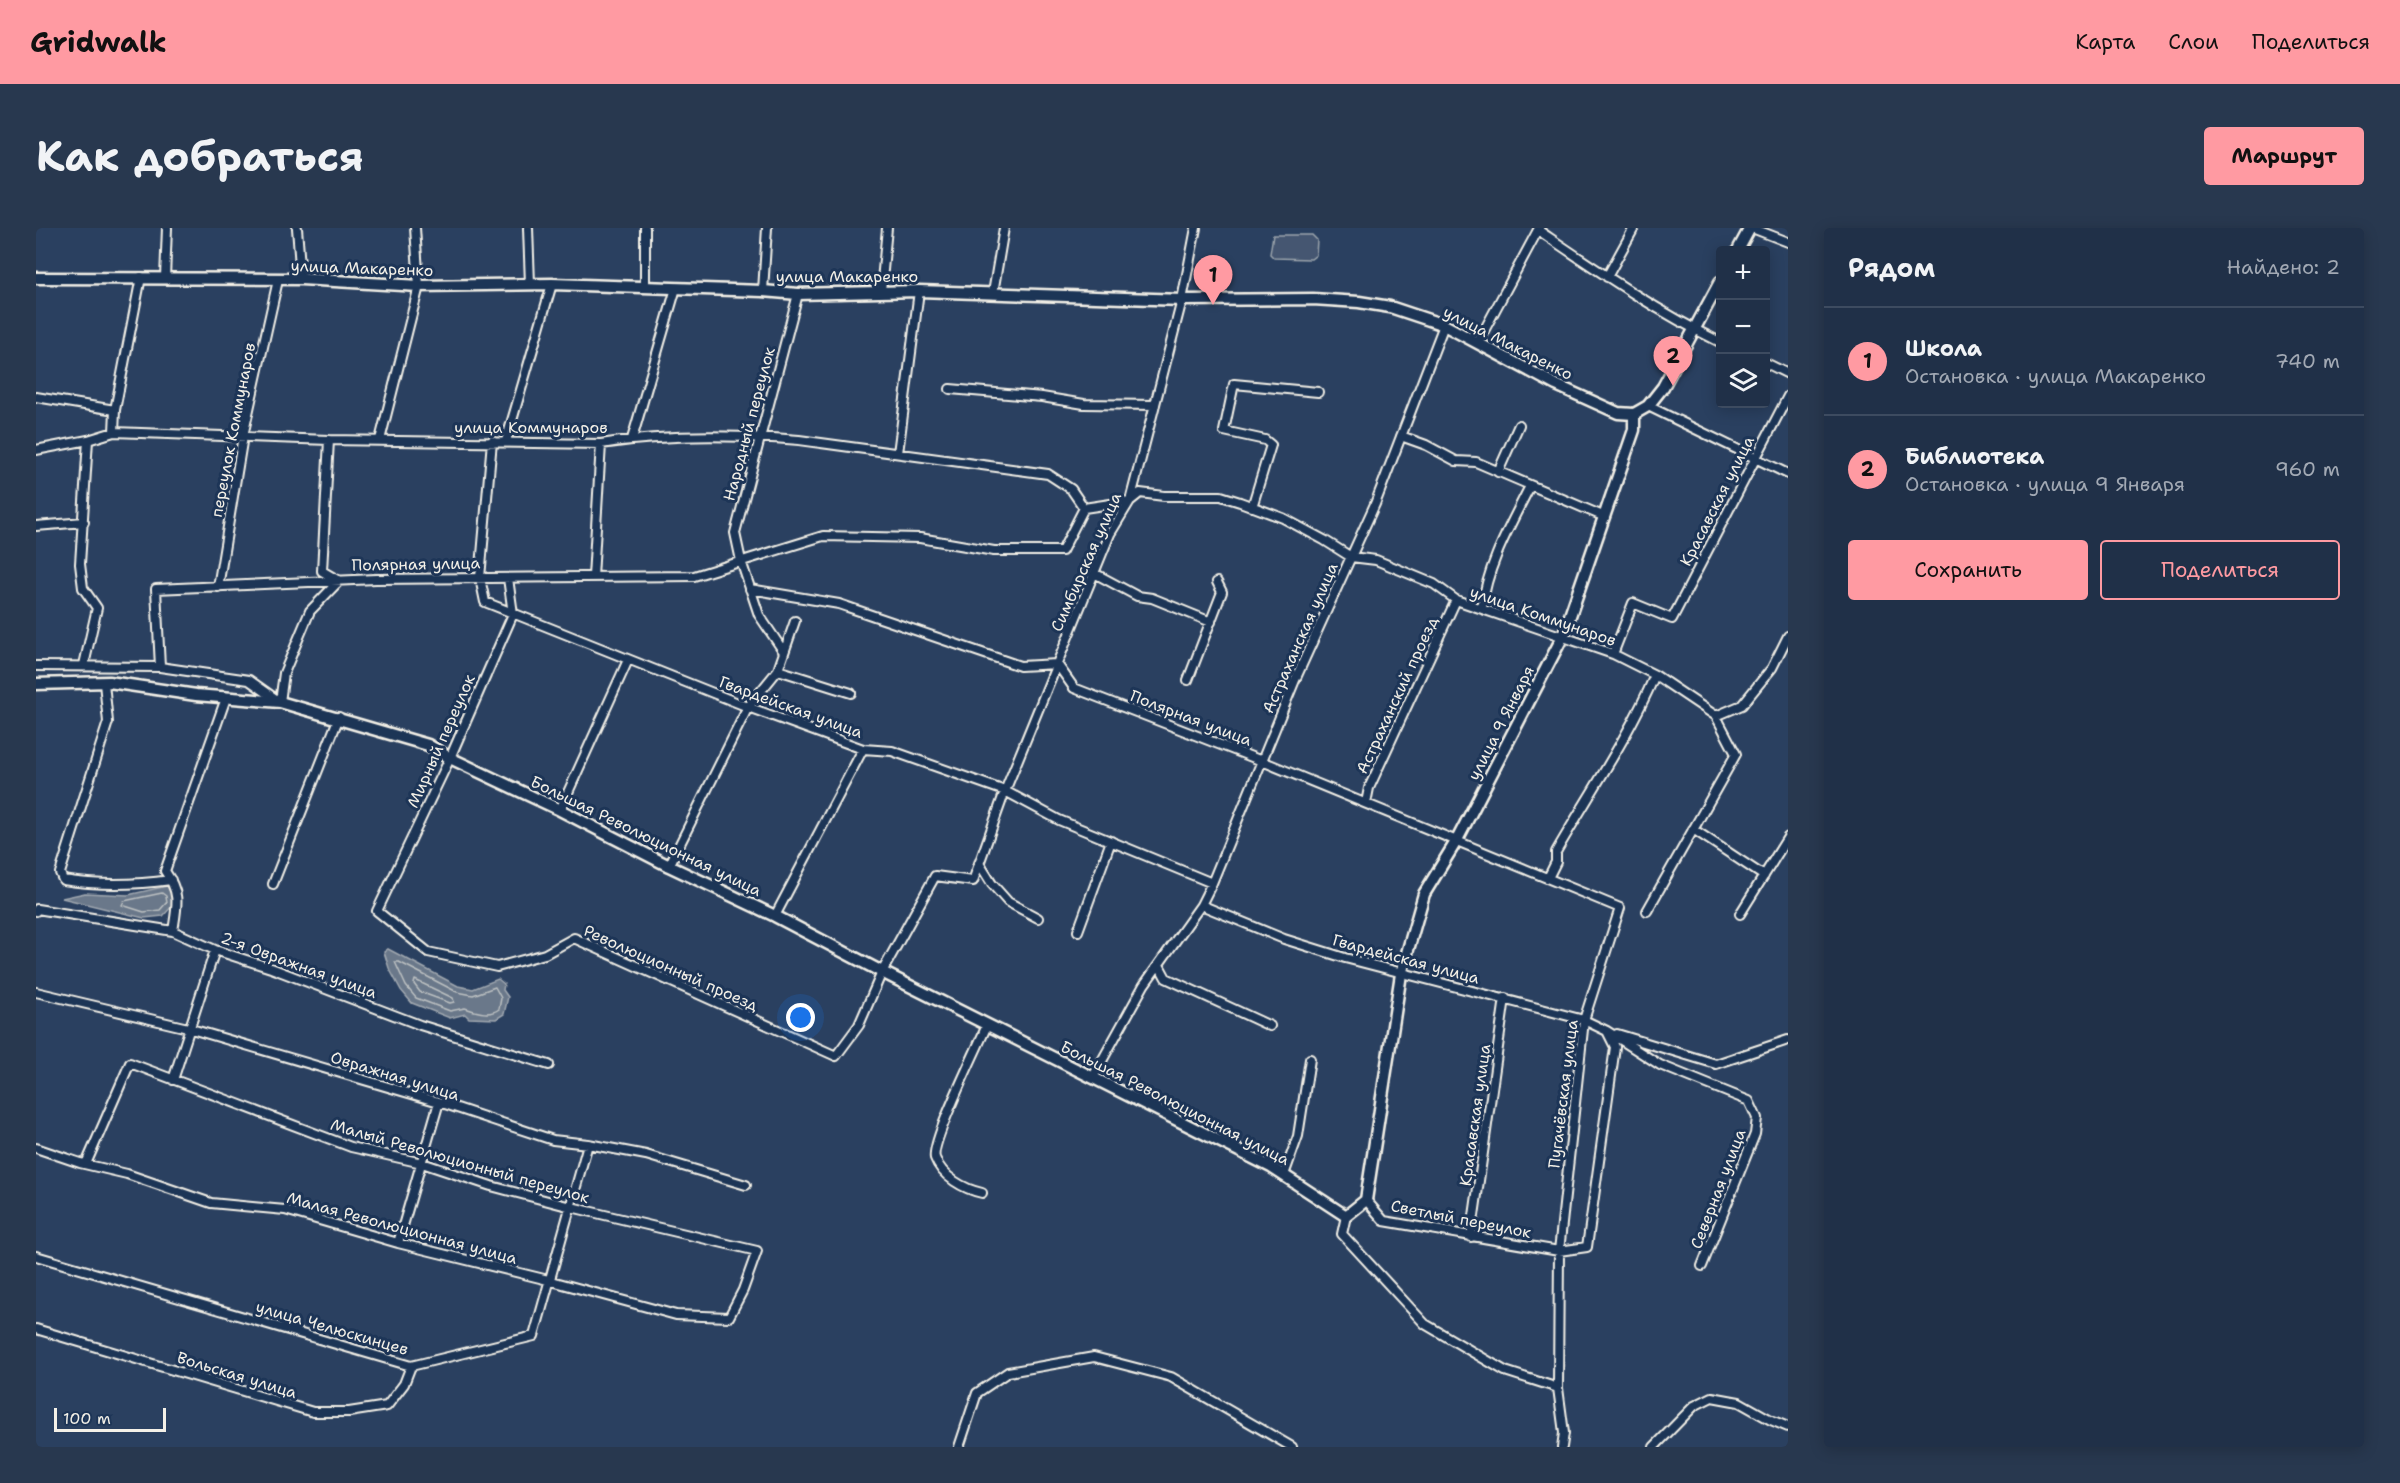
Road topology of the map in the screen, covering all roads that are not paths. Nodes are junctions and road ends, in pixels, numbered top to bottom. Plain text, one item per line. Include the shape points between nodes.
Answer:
1 (167, 228) edge
2 (297, 228) edge
3 (415, 228) edge
4 (528, 228) edge
5 (645, 228) edge
6 (767, 228) edge
7 (887, 228) edge
8 (1004, 228) edge
9 (1196, 228) edge
10 (1634, 228) edge
11 (1751, 228) edge
12 (1539, 229) edge
13 (1788, 243) edge
14 (1740, 246) edge
15 (141, 277) junction
16 (1607, 277) junction
17 (36, 278) edge
18 (165, 278) junction
19 (301, 279) junction
20 (278, 280) junction
21 (530, 284) junction
22 (552, 284) junction
23 (419, 286) junction
24 (645, 287) junction
25 (676, 288) junction
26 (1716, 290) edge
27 (763, 291) junction
28 (881, 291) junction
29 (920, 291) junction
30 (993, 293) junction
31 (798, 294) junction
32 (1182, 300) junction
33 (1444, 326) junction
34 (1695, 330) junction
35 (1716, 340) edge
36 (1478, 342) junction
37 (1770, 365) edge
38 (1788, 374) edge
39 (950, 389) dead end
40 (1318, 392) dead end
41 (1788, 396) edge
42 (36, 397) edge
43 (1155, 405) junction
44 (1648, 406) junction
45 (115, 410) junction
46 (1634, 414) junction
47 (1519, 425) dead end
48 (114, 432) junction
49 (243, 436) junction
50 (1401, 436) junction
51 (759, 437) junction
52 (632, 439) junction
53 (88, 440) junction
54 (329, 440) junction
55 (380, 440) junction
56 (492, 441) junction
57 (506, 441) junction
58 (601, 444) junction
59 (36, 450) edge
60 (898, 453) junction
61 (1754, 459) junction
62 (1498, 472) junction
63 (1788, 474) edge
64 (1530, 486) junction
65 (1130, 501) junction
66 (1252, 507) junction
67 (1084, 508) junction
68 (1605, 517) junction
69 (84, 522) junction
70 (36, 526) edge
71 (1351, 557) junction
72 (741, 561) junction
73 (1094, 573) junction
74 (593, 577) junction
75 (480, 578) junction
76 (508, 578) junction
77 (339, 581) junction
78 (1216, 582) dead end
79 (218, 586) junction
80 (750, 589) junction
81 (1456, 600) junction
82 (1482, 608) junction
83 (513, 614) junction
84 (795, 621) dead end
85 (1211, 622) junction
86 (1563, 636) junction
87 (1788, 636) edge
88 (784, 652) junction
89 (1613, 654) junction
90 (628, 660) junction
91 (1057, 664) junction
92 (84, 665) junction
93 (36, 666) edge
94 (160, 667) junction
95 (778, 670) junction
96 (1655, 675) junction
97 (1188, 680) dead end
98 (104, 682) junction
99 (36, 684) edge
100 (850, 693) dead end
101 (226, 698) junction
102 (280, 702) junction
103 (748, 707) junction
104 (1716, 716) junction
105 (339, 717) junction
106 (863, 749) junction
107 (450, 758) junction
108 (1262, 761) junction
109 (1005, 791) junction
110 (1366, 803) junction
111 (560, 810) junction
112 (1693, 829) junction
113 (1788, 837) edge
114 (1457, 840) junction
115 (1111, 841) junction
116 (979, 863) junction
117 (669, 866) junction
118 (1764, 876) junction
119 (1548, 878) junction
120 (171, 880) junction
121 (1212, 883) junction
122 (273, 884) dead end
123 (1201, 904) junction
124 (1620, 909) joint
125 (36, 911) edge
126 (376, 911) joint
127 (1647, 911) dead end
128 (1740, 914) dead end
129 (775, 916) junction
130 (1038, 918) dead end
131 (1078, 931) dead end
132 (173, 932) junction
133 (215, 950) junction
134 (1159, 964) junction
135 (882, 972) junction
136 (1401, 974) junction
137 (36, 992) edge
138 (1505, 998) junction
139 (1584, 1020) junction
140 (987, 1025) junction
141 (1270, 1026) dead end
142 (188, 1028) junction
143 (1607, 1031) junction
144 (1788, 1040) edge
145 (1310, 1059) dead end
146 (549, 1065) dead end
147 (1093, 1077) junction
148 (173, 1080) junction
149 (439, 1102) junction
150 (588, 1144) junction
151 (36, 1148) edge
152 (422, 1163) junction
153 (86, 1164) junction
154 (1284, 1175) junction
155 (746, 1185) dead end
156 (982, 1193) dead end
157 (1366, 1200) junction
158 (571, 1207) junction
159 (1346, 1216) junction
160 (1471, 1237) junction
161 (398, 1243) junction
162 (1558, 1251) junction
163 (36, 1256) edge
164 (1702, 1266) dead end
165 (548, 1280) junction
166 (729, 1317) joint
167 (36, 1329) edge
168 (411, 1366) junction
169 (1558, 1388) junction
170 (1788, 1427) edge
171 (959, 1447) edge
172 (1292, 1447) edge
173 (1562, 1447) edge
174 (1654, 1447) edge

1 - 18 street
2 - 19 street
3 - 23 street
4 - 21 street
5 - 24 street
6 - 27 street
7 - 28 street
8 - 30 street
9 - 32 street, Симбирская улица
10 - 16 street
11 - 13 street
11 - 14 street
12 - 16 street
12 - 36 street
15 - 17 street, улица Макаренко
15 - 18 street, улица Макаренко
15 - 45 street
16 - 34 street
18 - 20 street, улица Макаренко
19 - 20 street, улица Макаренко
19 - 23 street, улица Макаренко
20 - 49 street, переулок Коммунаров
21 - 22 street, улица Макаренко
21 - 23 street, улица Макаренко
22 - 24 street, улица Макаренко
22 - 57 street
23 - 55 street
24 - 25 street, улица Макаренко
25 - 27 street, улица Макаренко
25 - 52 street
26 - 34 street
27 - 31 street, улица Макаренко
28 - 29 street, улица Макаренко
28 - 31 street, улица Макаренко
29 - 30 street, улица Макаренко
29 - 60 street
30 - 32 street, улица Макаренко
31 - 51 street, Народный переулок
32 - 33 street, улица Макаренко via 1359,302 1390,307
32 - 43 street, Симбирская улица
33 - 36 street, улица Макаренко
33 - 50 street, Астраханская улица
34 - 35 street
34 - 44 street
36 - 46 street, улица Макаренко via 1556,385 1618,413
37 - 38 street
39 - 43 street via 1084,404
40 - 66 street via 1234,384 1224,431 1265,440 1271,445
41 - 61 street, Красавская улица
42 - 45 street
43 - 65 street, Симбирская улица
44 - 46 street
44 - 61 street
45 - 48 street
46 - 68 street, улица 9 Января via 1634,430
47 - 62 street
48 - 49 street, улица Коммунаров
48 - 53 street, улица Коммунаров
49 - 54 street, улица Коммунаров
49 - 79 street, переулок Коммунаров
50 - 62 street via 1456,461 1476,462
50 - 71 street, Астраханская улица
51 - 52 street, улица Коммунаров
51 - 60 street, улица Коммунаров
51 - 72 street, Народный переулок via 735,533
52 - 58 street, улица Коммунаров
53 - 59 street, улица Коммунаров
53 - 69 street
54 - 55 street, улица Коммунаров
54 - 77 street via 322,571
55 - 56 street, улица Коммунаров
56 - 57 street, улица Коммунаров
56 - 75 street
57 - 58 street, улица Коммунаров
58 - 74 street
60 - 67 street, улица Коммунаров via 1048,474 1071,489
61 - 63 street
61 - 89 street, Красавская улица via 1672,619 1633,603
62 - 64 street
64 - 68 street
64 - 82 street via 1499,550 1484,590
65 - 66 street, улица Коммунаров via 1140,493 1221,496
65 - 67 street, улица Коммунаров
65 - 73 street, Симбирская улица via 1110,534
66 - 71 street, улица Коммунаров via 1283,518
67 - 72 street, Полярная улица via 1062,551 994,551 920,538 823,536
68 - 86 street, улица 9 Января
69 - 70 street
69 - 92 street via 80,564 83,588 98,608
71 - 81 street, улица Коммунаров via 1376,560 1434,584
71 - 108 street, Астраханская улица
72 - 74 street, Полярная улица via 694,576
72 - 80 street, Народный переулок
73 - 85 street via 1137,596 1152,598
73 - 91 street, Симбирская улица
74 - 76 street, Полярная улица
75 - 76 street, Полярная улица
75 - 77 street, Полярная улица
75 - 83 street, Гвардейская улица via 485,602
76 - 83 street
77 - 79 street, Полярная улица
77 - 102 street via 310,611 284,673
78 - 85 street via 1222,592
79 - 94 street, Полярная улица via 156,590
80 - 88 street, Народный переулок via 759,615
80 - 91 street via 839,604 1020,666
81 - 82 street, улица Коммунаров
81 - 110 street, Астраханский проезд via 1369,788
82 - 86 street, улица Коммунаров
83 - 90 street, Гвардейская улица
83 - 107 street, Мирный переулок
84 - 88 street
85 - 97 street
86 - 89 street, улица Коммунаров
86 - 114 street, улица 9 Января
87 - 104 street via 1772,668 1742,705
88 - 95 street
89 - 96 street, улица Коммунаров
90 - 103 street, Гвардейская улица
90 - 111 street
91 - 108 street, Полярная улица via 1074,688
91 - 109 street, Симбирская улица
92 - 93 street
92 - 94 street
94 - 102 street, Большая Революционная улица via 249,680
95 - 100 street
95 - 103 street
96 - 104 street, улица Коммунаров
96 - 119 street via 1609,766 1556,852
98 - 99 street
98 - 101 street
98 - 120 street via 108,722 60,873 63,880 83,883 138,885
101 - 102 street, Большая Революционная улица
101 - 120 street via 165,871
102 - 105 street, Большая Революционная улица
103 - 106 street, Гвардейская улица
103 - 117 street
104 - 112 street via 1736,754
105 - 107 street, Большая Революционная улица via 428,745
105 - 122 street
106 - 109 street, Гвардейская улица via 892,751
106 - 129 street
107 - 111 street, Большая Революционная улица
107 - 126 street, Мирный переулок
108 - 110 street, Полярная улица
108 - 121 street, Астраханская улица
109 - 115 street, Гвардейская улица via 1059,820
109 - 116 street, Симбирская улица
110 - 114 street, Полярная улица
111 - 117 street, Большая Революционная улица
112 - 118 street
112 - 127 street
113 - 118 street
114 - 119 street, Полярная улица
114 - 136 street, улица 9 Января via 1424,894
115 - 121 street, Гвардейская улица
115 - 131 street
116 - 130 street via 1008,902
116 - 135 street, Симбирская улица via 973,881 935,876
117 - 129 street, Большая Революционная улица
118 - 128 street
119 - 124 street, Полярная улица
120 - 132 street via 178,898
121 - 123 street, Астраханская улица
123 - 134 street, Астраханская улица
123 - 136 street, Гвардейская улица via 1284,939
124 - 139 street, Пугачёвская улица
125 - 132 street, 2-я Овражная улица
126 - 135 street, Революционный проезд via 428,952 497,967 544,954 574,938 836,1056 859,1025
129 - 135 street, Большая Революционная улица
132 - 133 street, 2-я Овражная улица
133 - 142 street
133 - 146 street, 2-я Овражная улица via 420,1025
134 - 141 street via 1166,978
134 - 147 street, Астраханская улица
135 - 140 street, Большая Революционная улица
136 - 138 street, Гвардейская улица
136 - 157 street, улица 9 Января
137 - 142 street, Овражная улица
138 - 139 street, Гвардейская улица
138 - 160 street, Красавская улица
139 - 143 street, Гвардейская улица
139 - 162 street, Пугачёвская улица
140 - 147 street, Большая Революционная улица
140 - 156 street via 940,1131 935,1151 943,1170 965,1189
142 - 148 street
142 - 149 street, Овражная улица
143 - 144 street via 1716,1064
143 - 162 street via 1615,1047 1587,1247
143 - 164 street, Северная улица via 1660,1065 1749,1101 1757,1118 1755,1134
145 - 154 street via 1298,1136
147 - 154 street, Большая Революционная улица
148 - 152 street, Малый Революционный переулок via 351,1147
148 - 153 street, Малый Революционный переулок via 130,1063
149 - 150 street, Овражная улица via 553,1140
149 - 152 street
150 - 155 street, Овражная улица via 646,1155
150 - 158 street, улица Челюскинцев
151 - 153 street, Малая Революционная улица
152 - 158 street, Малый Революционный переулок
152 - 161 street
153 - 161 street, Малая Революционная улица via 211,1203 285,1210
154 - 159 street, Большая Революционная улица
157 - 159 street
157 - 160 street, Светлый переулок via 1384,1221
158 - 165 street, улица Челюскинцев
158 - 166 street, Малый Революционный переулок via 758,1251
159 - 169 street via 1342,1234 1425,1324 1505,1371
160 - 162 street, Светлый переулок
161 - 165 street, Малая Революционная улица
162 - 169 street, Пугачёвская улица
163 - 168 street, улица Челюскинцев
165 - 166 street, Малая Революционная улица via 676,1315
165 - 168 street, улица Челюскинцев via 534,1335
167 - 168 street, Вольская улица via 313,1412 387,1406 404,1384
169 - 173 street, Пугачёвская улица
170 - 174 street via 1739,1402 1712,1397 1694,1406
171 - 172 street via 977,1393 1008,1372 1094,1357 1171,1377

